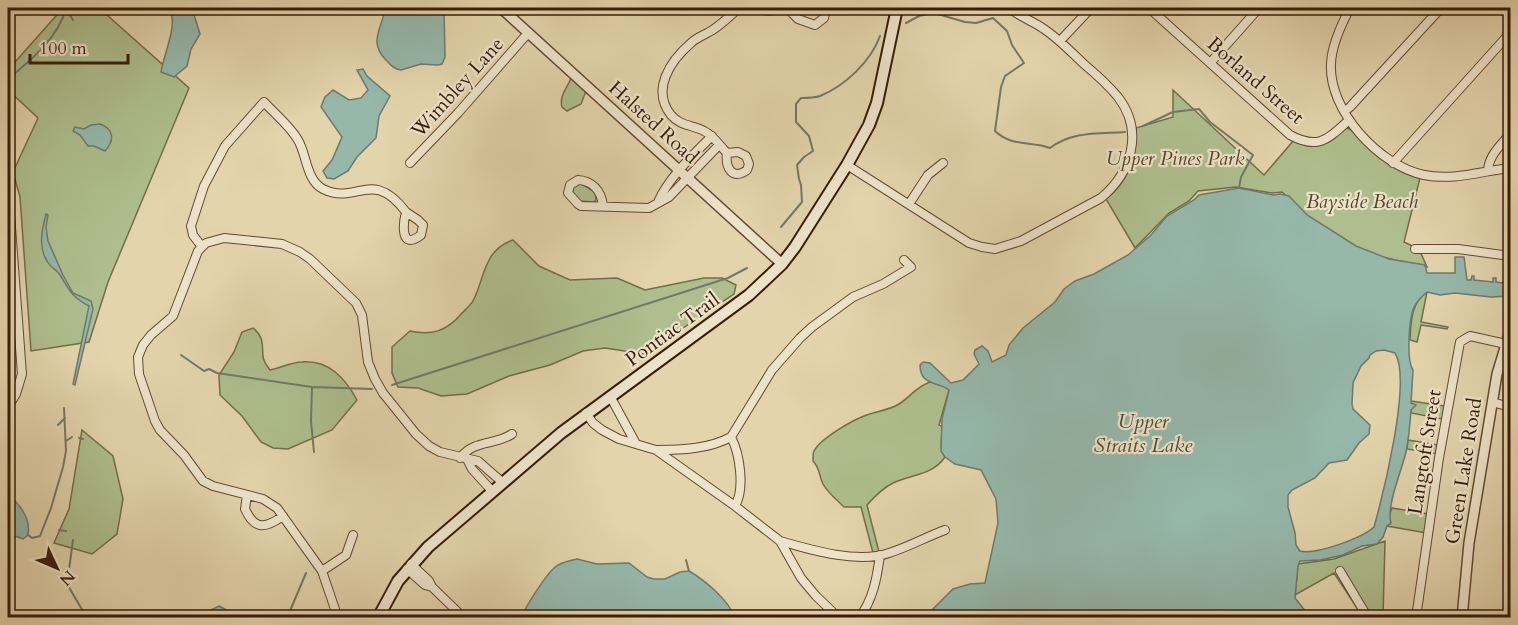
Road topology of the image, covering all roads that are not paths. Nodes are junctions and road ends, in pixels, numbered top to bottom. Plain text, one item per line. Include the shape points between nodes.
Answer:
1 (501, 8) edge
2 (739, 8) edge
3 (755, 8) edge
4 (788, 8) edge
5 (822, 8) edge
6 (897, 8) edge
7 (1009, 8) edge
8 (1090, 8) edge
9 (1149, 8) edge
10 (1259, 8) edge
11 (1350, 8) edge
12 (1441, 8) edge
13 (528, 33) junction
14 (1510, 33) edge
15 (1060, 41) junction
16 (1211, 62) junction
17 (1344, 111) junction
18 (1349, 120) junction
19 (1510, 134) edge
20 (712, 136) junction
21 (720, 145) junction
22 (727, 153) dead end
23 (410, 163) dead end
24 (943, 163) dead end
25 (1393, 163) junction
26 (847, 165) junction
27 (1510, 168) edge
28 (680, 170) junction
29 (1488, 170) junction
30 (688, 177) junction
31 (8, 187) edge
32 (657, 204) junction
33 (909, 204) junction
34 (603, 205) junction
35 (406, 212) dead end
36 (202, 247) junction
37 (1415, 249) dead end
38 (1510, 256) edge
39 (904, 260) dead end
40 (782, 264) junction
41 (1510, 331) edge
42 (1506, 344) junction
43 (610, 396) junction
44 (1492, 402) junction
45 (8, 407) edge
46 (1510, 407) edge
47 (586, 413) junction
48 (512, 434) dead end
49 (731, 437) junction
50 (635, 442) junction
51 (656, 450) junction
52 (463, 458) junction
53 (502, 482) junction
54 (492, 490) junction
55 (247, 495) junction
56 (735, 506) junction
57 (283, 516) junction
58 (945, 530) dead end
59 (353, 536) dead end
60 (780, 542) junction
61 (880, 555) junction
62 (409, 566) junction
63 (322, 571) junction
64 (1340, 571) dead end
65 (338, 615) edge
66 (347, 618) edge
67 (378, 618) edge
68 (464, 618) edge
69 (839, 618) edge
70 (859, 618) edge
71 (1368, 618) edge
72 (1416, 618) edge
73 (1462, 618) edge

1 - 13 street, Halsted Road
2 - 20 street via 692,42 663,77 661,90 671,115
3 - 4 street
4 - 5 street via 798,19 815,25 824,18
6 - 26 main road, Pontiac Trail via 877,103
7 - 15 street
8 - 15 street
9 - 16 street, Borland Street
10 - 16 street
11 - 17 street via 1337,34 1330,64 1332,82
12 - 17 street
13 - 23 street, Wimbley Lane
13 - 28 street, Halsted Road
14 - 25 street
15 - 33 street via 1119,98 1131,123 1131,153 1111,189 1021,241 995,249 969,243
16 - 18 street, Borland Street via 1300,140 1322,141
17 - 18 street
18 - 25 street
19 - 29 street via 1493,154
20 - 21 street
20 - 28 street
21 - 22 street
21 - 30 street
24 - 33 street via 928,175
25 - 29 street via 1424,175 1444,177
26 - 33 street
26 - 40 main road, Pontiac Trail
27 - 29 street
28 - 30 street, Halsted Road
28 - 32 street
30 - 32 street
30 - 40 street, Halsted Road
31 - 45 street via 22,374
32 - 34 street via 649,208
34 - 34 street via 599,191 588,183 578,180 570,185 568,194 578,204
35 - 36 street via 388,193 378,189 335,194 321,188 312,179 297,137 264,102 225,146 207,178 191,226
36 - 52 street via 224,238 282,244 310,259 356,303 363,321 368,362 383,393 429,446
36 - 55 street via 173,316 143,345 138,357 139,374 160,430 203,481
37 - 38 street via 1458,249
39 - 49 street via 911,267 853,297 800,338 772,370
40 - 43 main road, Pontiac Trail via 749,295
41 - 42 street, Green Lake Road
42 - 44 street, Green Lake Road
42 - 72 street, Langtoft Street via 1470,336 1460,342
43 - 47 main road, Pontiac Trail
43 - 50 street
44 - 46 street
44 - 73 street, Green Lake Road via 1469,543
47 - 50 street via 602,430
47 - 53 main road, Pontiac Trail
48 - 52 street via 474,445
49 - 51 street via 699,447
49 - 56 street via 740,476
50 - 51 street
51 - 56 street
52 - 53 street via 478,461
52 - 54 street
53 - 54 main road, Pontiac Trail
54 - 62 main road, Pontiac Trail
55 - 57 street via 271,502
55 - 57 street via 245,509 253,522 267,526
56 - 60 street
57 - 63 street
58 - 61 street
59 - 63 street via 346,555
60 - 61 street via 818,553
60 - 69 street via 801,578
61 - 70 street via 878,576
62 - 67 main road, Pontiac Trail
62 - 68 street
63 - 65 street
64 - 71 street
65 - 66 street

